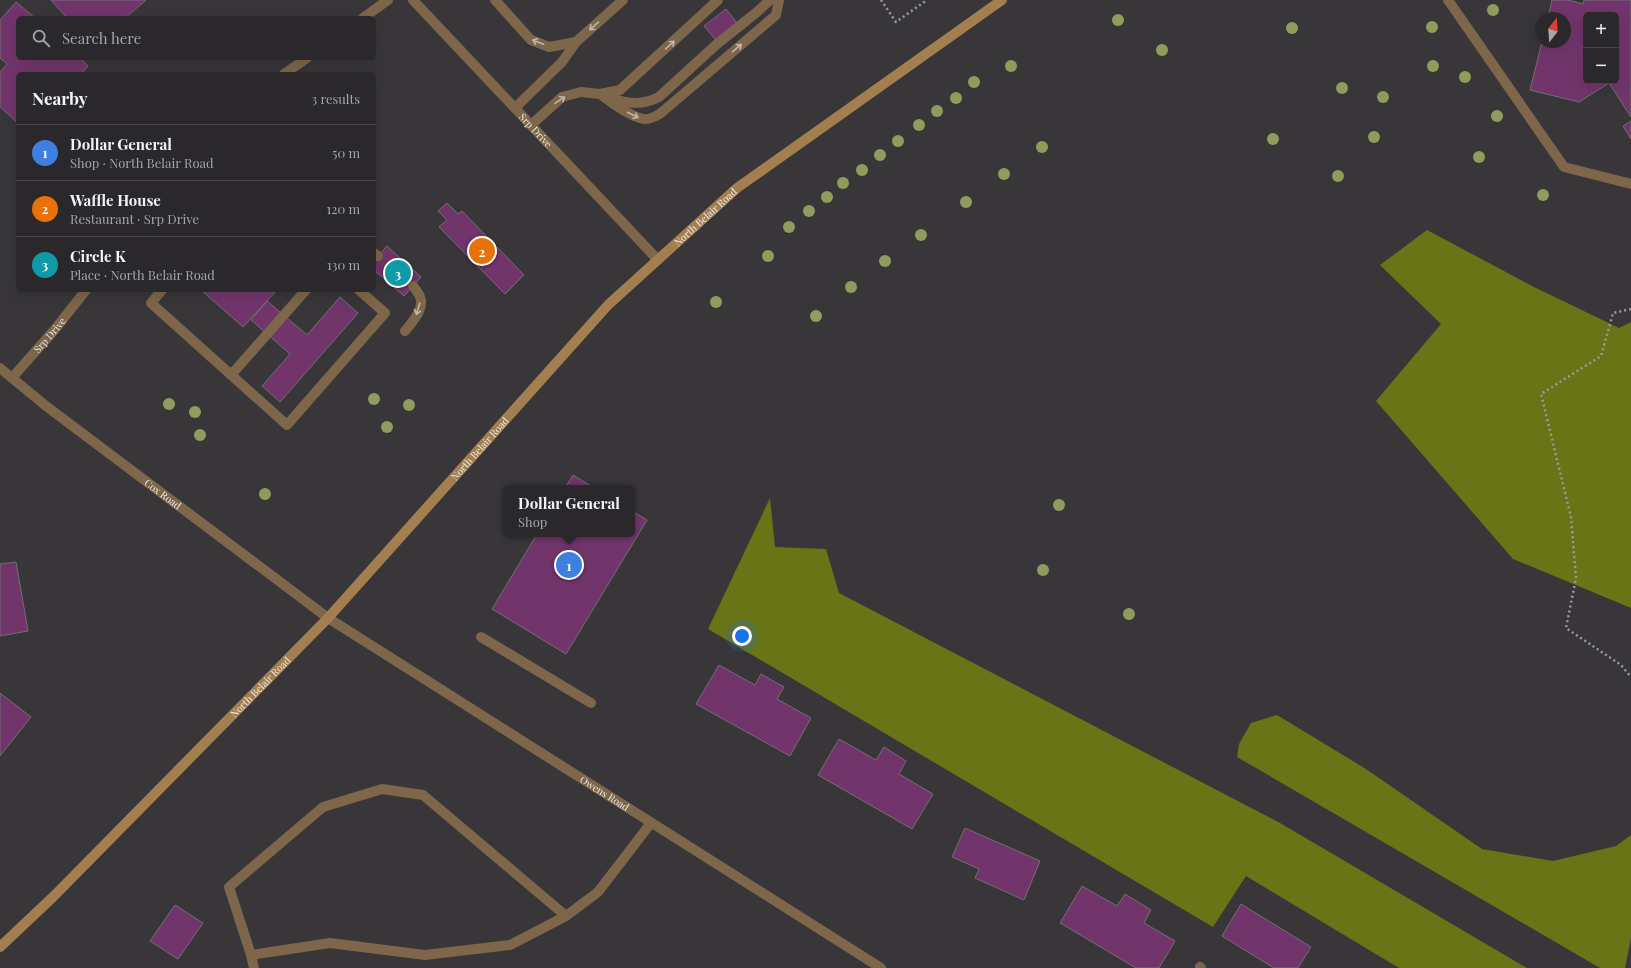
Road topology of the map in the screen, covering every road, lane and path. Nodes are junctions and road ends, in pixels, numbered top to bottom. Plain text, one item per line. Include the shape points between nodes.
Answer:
1 (388, 0) edge
2 (413, 0) edge
3 (495, 0) edge
4 (623, 0) edge
5 (718, 0) edge
6 (770, 0) edge
7 (779, 0) edge
8 (881, 0) edge
9 (927, 0) edge
10 (1002, 0) edge
11 (1448, 0) edge
12 (366, 16) edge
13 (576, 42) junction
14 (304, 60) edge
15 (287, 72) edge
16 (600, 94) junction
17 (515, 108) junction
18 (531, 126) junction
19 (1631, 184) edge
20 (658, 260) junction
21 (413, 286) dead end
22 (84, 292) edge
23 (160, 292) edge
24 (304, 292) edge
25 (361, 292) edge
26 (1631, 309) edge
27 (405, 331) dead end
28 (0, 368) edge
29 (231, 374) junction
30 (12, 378) junction
31 (328, 618) junction
32 (481, 637) dead end
33 (1631, 677) edge
34 (591, 703) dead end
35 (651, 823) junction
36 (566, 916) junction
37 (0, 948) edge
38 (251, 955) junction
39 (254, 968) edge
40 (881, 968) edge

1 - 12 street
2 - 17 street, Srp Drive
13 -> 3 street via 549,47 531,40
4 -> 13 street
16 -> 5 street via 620,90
6 - 16 street via 716,44 659,97 650,102 623,102
16 -> 7 street via 636,117 645,120 652,118 776,15
8 - 9 path via 896,22
10 - 20 main road, North Belair Road via 737,188
11 - 19 street via 1564,167
13 - 17 street via 562,62
14 - 15 street
18 -> 16 street via 562,97 581,92
17 - 18 street, Srp Drive
18 - 20 street, Srp Drive
20 - 31 main road, North Belair Road via 608,305
21 -> 27 street via 421,298 420,309
22 - 30 street, Srp Drive
23 - 29 street via 151,304
24 - 29 street
25 - 29 street via 385,313 288,425
26 - 33 path via 1613,313 1601,356 1541,394 1571,517 1576,578 1566,628 1621,665
28 - 30 street, Cox Road
30 - 31 street, Cox Road via 58,416
31 - 35 street, Owens Road
31 - 37 main road, North Belair Road
32 - 34 street
35 - 36 street via 598,892
35 - 40 street, Owens Road
36 - 38 street via 510,945 425,955 330,943
36 - 38 street via 423,795 382,789 323,807 229,887
38 - 39 street

